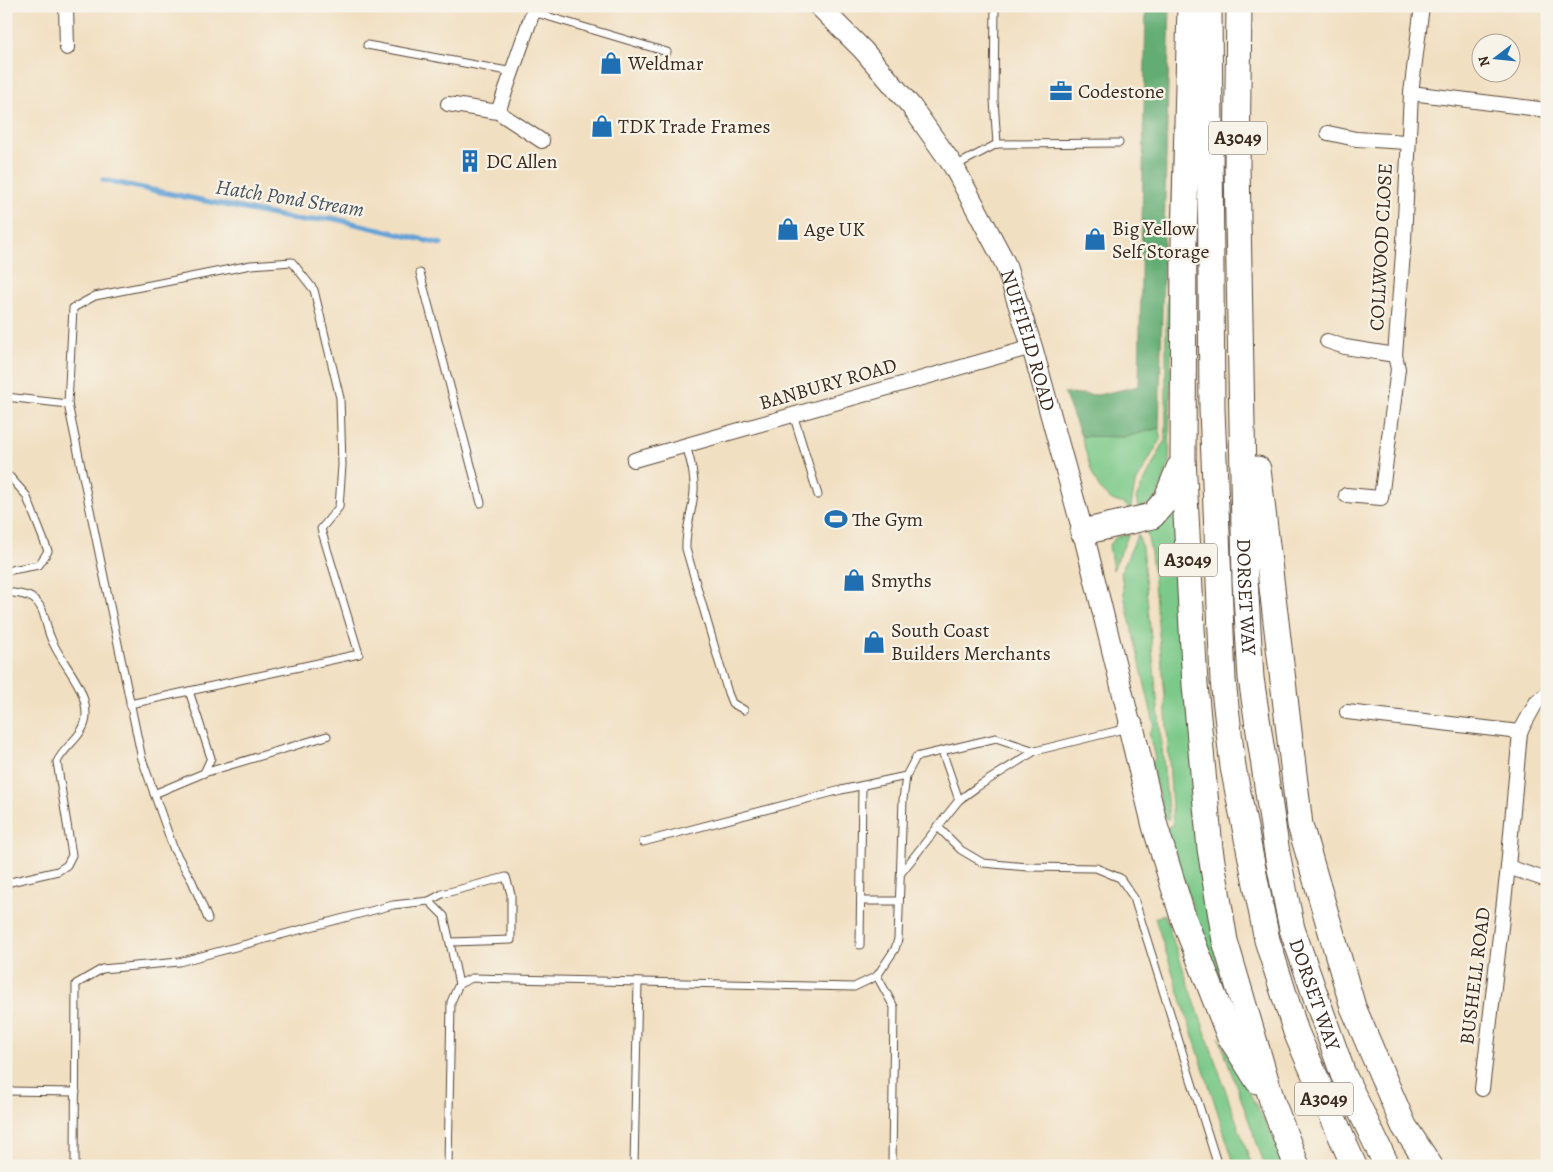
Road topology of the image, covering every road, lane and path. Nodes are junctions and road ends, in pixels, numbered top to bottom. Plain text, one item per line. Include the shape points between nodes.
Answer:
1 (66, 6) edge
2 (819, 6) edge
3 (995, 6) edge
4 (1190, 6) edge
5 (1209, 6) edge
6 (1239, 6) edge
7 (1422, 6) edge
8 (534, 9) edge
9 (366, 45) dead end
10 (68, 48) dead end
11 (667, 52) dead end
12 (514, 72) junction
13 (1411, 93) junction
14 (448, 104) dead end
15 (1547, 110) edge
16 (498, 112) junction
17 (1328, 133) dead end
18 (542, 141) dead end
19 (1407, 142) junction
20 (1119, 143) dead end
21 (997, 144) junction
22 (954, 167) junction
23 (1240, 270) junction
24 (420, 274) dead end
25 (1327, 341) dead end
26 (1032, 347) junction
27 (1395, 355) junction
28 (6, 397) edge
29 (68, 404) junction
30 (793, 414) junction
31 (686, 444) junction
32 (1183, 458) junction
33 (634, 460) dead end
34 (6, 478) edge
35 (818, 495) dead end
36 (1346, 495) dead end
37 (481, 503) dead end
38 (1082, 532) junction
39 (6, 571) edge
40 (6, 592) edge
41 (189, 691) junction
42 (1547, 694) edge
43 (130, 704) junction
44 (744, 710) dead end
45 (1347, 712) dead end
46 (1131, 727) junction
47 (1520, 732) junction
48 (327, 736) dead end
49 (942, 751) junction
50 (1035, 751) junction
51 (204, 773) junction
52 (906, 776) junction
53 (862, 786) junction
54 (154, 794) junction
55 (959, 800) junction
56 (936, 826) junction
57 (643, 842) dead end
58 (1508, 867) junction
59 (900, 873) junction
60 (1547, 880) edge
61 (6, 883) edge
62 (429, 901) junction
63 (861, 901) junction
64 (899, 901) junction
65 (208, 918) dead end
66 (451, 942) junction
67 (860, 945) dead end
68 (877, 976) junction
69 (638, 982) junction
70 (459, 984) junction
71 (1482, 1089) dead end
72 (6, 1091) edge
73 (76, 1092) junction
74 (1273, 1104) junction
75 (75, 1166) edge
76 (448, 1166) edge
77 (634, 1166) edge
78 (892, 1166) edge
79 (1218, 1166) edge
80 (1297, 1166) edge
81 (1354, 1166) edge
82 (1387, 1166) edge
83 (1430, 1166) edge

1 - 10 street
2 - 22 street, NUFFIELD ROAD via 863,50 911,106
3 - 21 lane
4 - 32 highway, A3049
5 - 81 highway, DORSET WAY / A3049 via 1212,409 1223,681 1233,767 1267,940 1296,1032
6 - 23 highway, DORSET WAY / A3049 via 1237,166
7 - 13 street, COLLWOOD CLOSE
8 - 11 lane
8 - 12 street
9 - 12 lane
12 - 16 street
13 - 15 street
13 - 19 street, COLLWOOD CLOSE
14 - 16 street
16 - 18 street
17 - 19 street, COLLWOOD CLOSE via 1356,139
19 - 27 street, COLLWOOD CLOSE via 1404,240
20 - 21 lane
21 - 22 lane
22 - 26 street, NUFFIELD ROAD via 1005,263
23 - 82 highway, DORSET WAY / A3049 via 1245,580 1251,678 1277,853 1292,930 1318,1006 1343,1074
23 - 83 highway, A3049 via 1264,527 1300,825 1353,1007 1404,1126
24 - 37 lane
25 - 27 street, COLLWOOD CLOSE
26 - 30 street, BANBURY ROAD
26 - 38 street, NUFFIELD ROAD
27 - 36 street, COLLWOOD CLOSE via 1398,369 1381,498
28 - 29 lane
29 - 41 lane via 73,308 95,296 251,265 292,262 314,290 341,407 339,507 321,529 359,654
29 - 43 lane
30 - 31 street, BANBURY ROAD
30 - 35 lane
31 - 33 street, BANBURY ROAD
31 - 44 lane via 694,490 685,532 686,549 728,693 732,703
32 - 38 highway via 1166,500 1152,516
32 - 74 highway, A3049 via 1195,685 1210,849 1225,940
34 - 39 lane via 10,477 26,495 48,551 39,565
38 - 46 street, NUFFIELD ROAD
40 - 61 lane via 32,598 41,608 58,652 78,680 86,715 83,730 62,751 57,762 72,855 67,865 58,871
41 - 43 lane
41 - 51 lane via 211,758
42 - 47 street, BUSHELL ROAD via 1536,703
43 - 54 lane via 142,759
45 - 47 street
46 - 50 lane
46 - 74 highway via 1155,826 1183,917 1229,1035
47 - 58 street, BUSHELL ROAD
48 - 51 lane
49 - 50 lane via 996,738
49 - 52 lane via 916,757
49 - 55 lane
50 - 55 lane
51 - 54 lane
52 - 53 lane
52 - 59 lane
53 - 57 lane
53 - 63 lane
54 - 65 lane via 174,850 192,880
55 - 56 lane
56 - 59 lane
56 - 79 lane via 961,850 982,863 1096,868 1120,878 1134,898
58 - 60 street
58 - 71 street, BUSHELL ROAD
59 - 64 lane
62 - 66 lane via 444,916
62 - 66 lane via 442,894 506,877 511,894 511,940
62 - 73 lane via 393,905 179,962 102,969 76,984
63 - 64 lane
63 - 67 lane
64 - 68 lane via 895,949
66 - 70 lane
68 - 69 lane via 854,987
68 - 78 lane via 894,1006
69 - 70 lane via 472,978
69 - 77 lane
70 - 76 lane via 451,1002
72 - 73 lane
73 - 75 lane
74 - 80 highway, A3049

